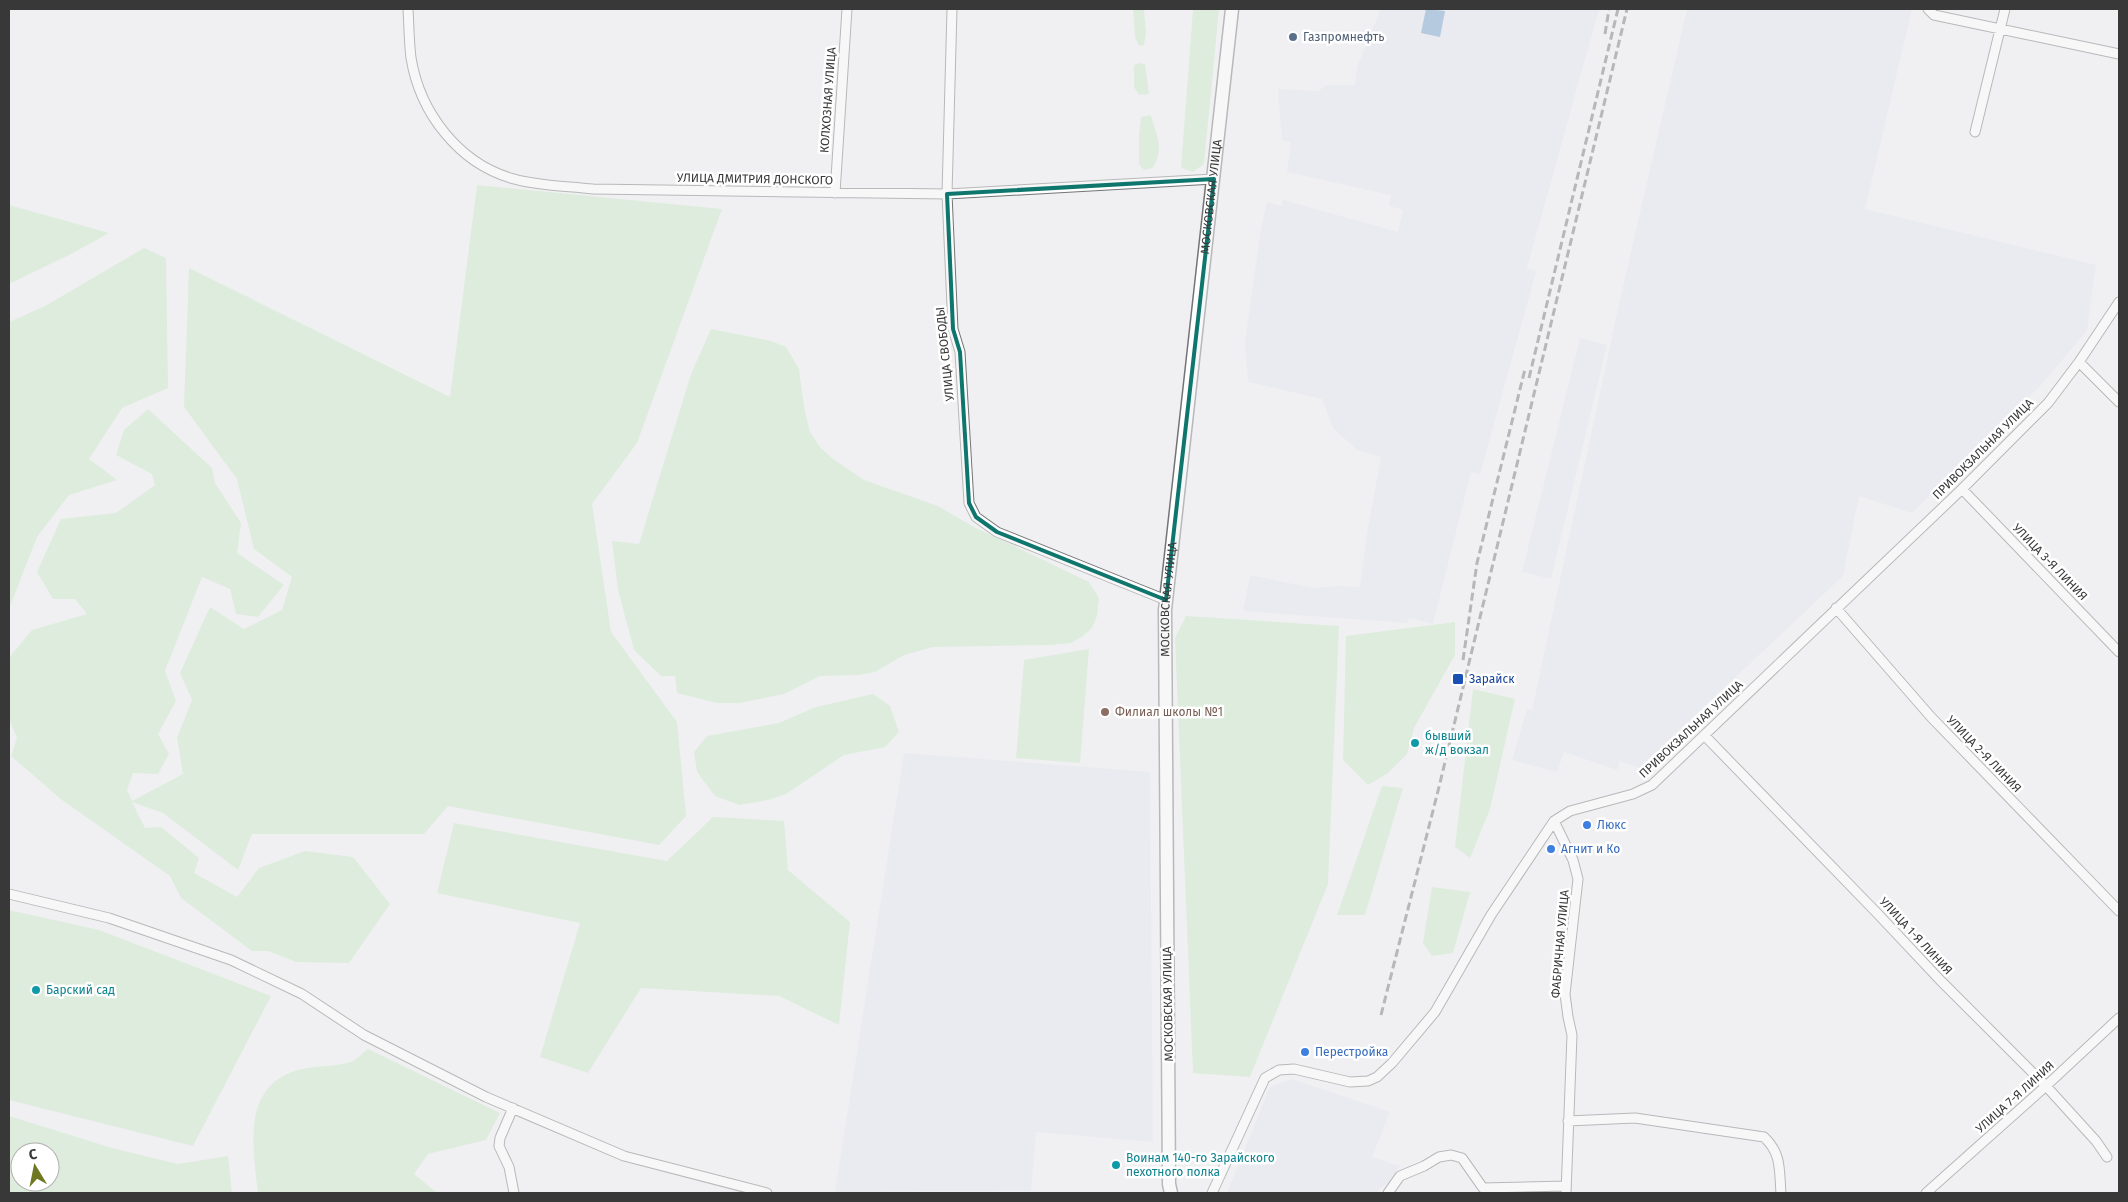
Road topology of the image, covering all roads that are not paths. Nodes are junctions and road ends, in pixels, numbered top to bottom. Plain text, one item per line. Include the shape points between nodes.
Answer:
1 (408, 9) edge
2 (847, 9) edge
3 (952, 9) edge
4 (1232, 9) edge
5 (2005, 9) edge
6 (1931, 12) edge
7 (2000, 29) junction
8 (2119, 54) edge
9 (1975, 132) dead end
10 (1214, 179) junction
11 (835, 193) junction
12 (947, 194) junction
13 (2119, 302) edge
14 (2079, 362) junction
15 (2119, 402) edge
16 (1962, 489) junction
17 (1166, 600) junction
18 (1836, 608) junction
19 (2119, 652) edge
20 (1704, 735) junction
21 (1554, 821) junction
22 (9, 894) edge
23 (2119, 911) edge
24 (2119, 1018) edge
25 (2046, 1086) junction
26 (513, 1108) junction
27 (1568, 1121) junction
28 (2107, 1158) dead end
29 (1566, 1190) edge
30 (514, 1193) edge
31 (767, 1193) edge
32 (1171, 1193) edge
33 (1212, 1193) edge
34 (1388, 1193) edge
35 (1781, 1193) edge
36 (1926, 1193) edge

1 - 11 street, УЛИЦА ДМИТРИЯ ДОНСКОГО via 411,58 418,87 431,114 455,145 490,170 535,183 593,189
2 - 11 street, КОЛХОЗНАЯ УЛИЦА
3 - 12 street, УЛИЦА СВОБОДЫ
4 - 10 main road, МОСКОВСКАЯ УЛИЦА
5 - 7 street
6 - 7 street
7 - 8 street
7 - 9 street
10 - 12 street, УЛИЦА ДМИТРИЯ ДОНСКОГО
10 - 17 main road, МОСКОВСКАЯ УЛИЦА
11 - 12 street, УЛИЦА ДМИТРИЯ ДОНСКОГО
12 - 17 street, УЛИЦА СВОБОДЫ via 954,329 960,352 969,503 976,517 997,532
13 - 14 street, ПРИВОКЗАЛЬНАЯ УЛИЦА
14 - 15 street
14 - 16 street, ПРИВОКЗАЛЬНАЯ УЛИЦА via 2048,404
16 - 18 street, ПРИВОКЗАЛЬНАЯ УЛИЦА
16 - 19 street, УЛИЦА 3-Я ЛИНИЯ
17 - 32 main road, МОСКОВСКАЯ УЛИЦА
18 - 20 street, ПРИВОКЗАЛЬНАЯ УЛИЦА
18 - 23 street, УЛИЦА 2-Я ЛИНИЯ via 1931,717
20 - 21 street, ПРИВОКЗАЛЬНАЯ УЛИЦА via 1642,790 1570,811
20 - 25 street, УЛИЦА 1-Я ЛИНИЯ
21 - 27 street, ФАБРИЧНАЯ УЛИЦА via 1573,860 1578,880 1565,994 1572,1035
21 - 33 street, ПРИВОКЗАЛЬНАЯ УЛИЦА via 1491,916 1435,1012 1392,1063 1368,1081 1350,1082 1294,1069 1280,1070 1266,1078
22 - 26 street via 109,918 231,960 302,994 364,1035
24 - 25 street, УЛИЦА 7-Я ЛИНИЯ
25 - 28 street, УЛИЦА 1-Я ЛИНИЯ via 2096,1141
25 - 36 street, УЛИЦА 7-Я ЛИНИЯ
26 - 30 street via 500,1138 500,1146 509,1167
26 - 31 street via 624,1156
27 - 29 street, ФАБРИЧНАЯ УЛИЦА
27 - 35 street via 1635,1118 1764,1137 1774,1147 1778,1159
29 - 34 street via 1482,1188 1462,1158 1451,1155 1400,1176

